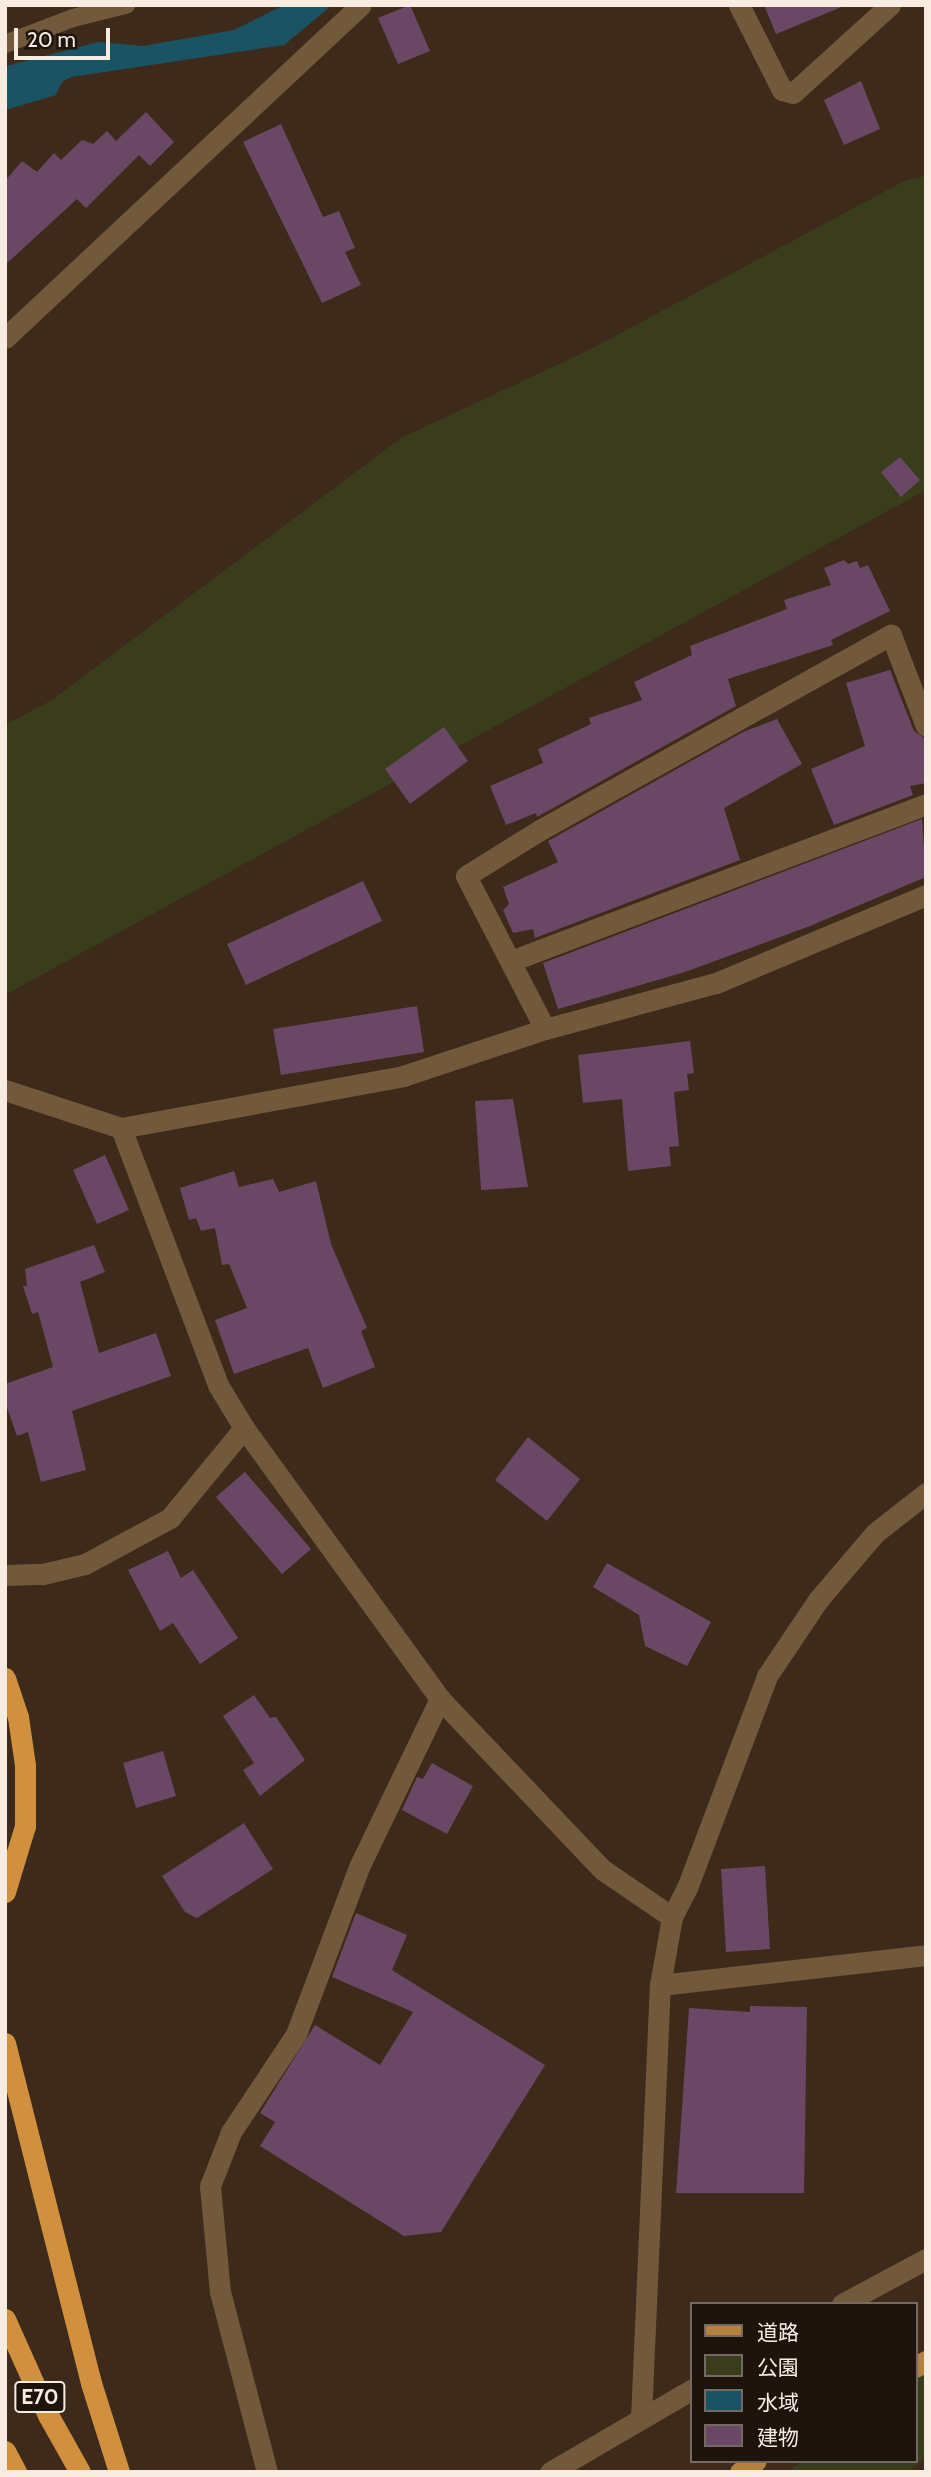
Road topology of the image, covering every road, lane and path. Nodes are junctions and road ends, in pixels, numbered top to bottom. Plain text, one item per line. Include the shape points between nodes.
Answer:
1 (126, 5) edge
2 (361, 5) edge
3 (739, 5) edge
4 (890, 5) edge
5 (5, 44) edge
6 (5, 338) edge
7 (926, 726) edge
8 (926, 804) edge
9 (926, 895) edge
10 (511, 961) junction
11 (545, 1029) junction
12 (5, 1090) edge
13 (121, 1128) junction
14 (244, 1428) junction
15 (926, 1493) edge
16 (5, 1575) edge
17 (5, 1678) edge
18 (440, 1699) junction
19 (5, 1892) edge
20 (672, 1917) junction
21 (926, 1955) edge
22 (660, 1984) junction
23 (5, 2043) edge
24 (926, 2259) edge
25 (846, 2302) edge
26 (5, 2319) edge
27 (690, 2391) edge
28 (641, 2418) junction
29 (5, 2451) edge
30 (16, 2472) edge
31 (80, 2472) edge
32 (119, 2472) edge
33 (267, 2472) edge
34 (550, 2472) edge

1 - 5 lane via 73,18
2 - 6 street
3 - 4 street via 782,90 793,93
7 - 10 street via 891,635 540,830 466,876
8 - 10 street
9 - 11 street via 716,984
10 - 11 street
11 - 13 street via 403,1076
12 - 13 street
13 - 14 street via 218,1385
14 - 16 street via 170,1518 85,1564 43,1574
14 - 18 street
15 - 20 street via 875,1533 818,1600 766,1676
17 - 19 highway via 18,1717 25,1765 25,1826
18 - 20 street via 603,1870
18 - 33 street via 359,1867 296,2034 231,2132 210,2186 220,2292
20 - 22 street
21 - 22 street
22 - 28 street
23 - 32 highway via 90,2383
24 - 25 street
26 - 31 highway, E70 via 48,2415
27 - 28 street
28 - 34 street
29 - 30 highway

